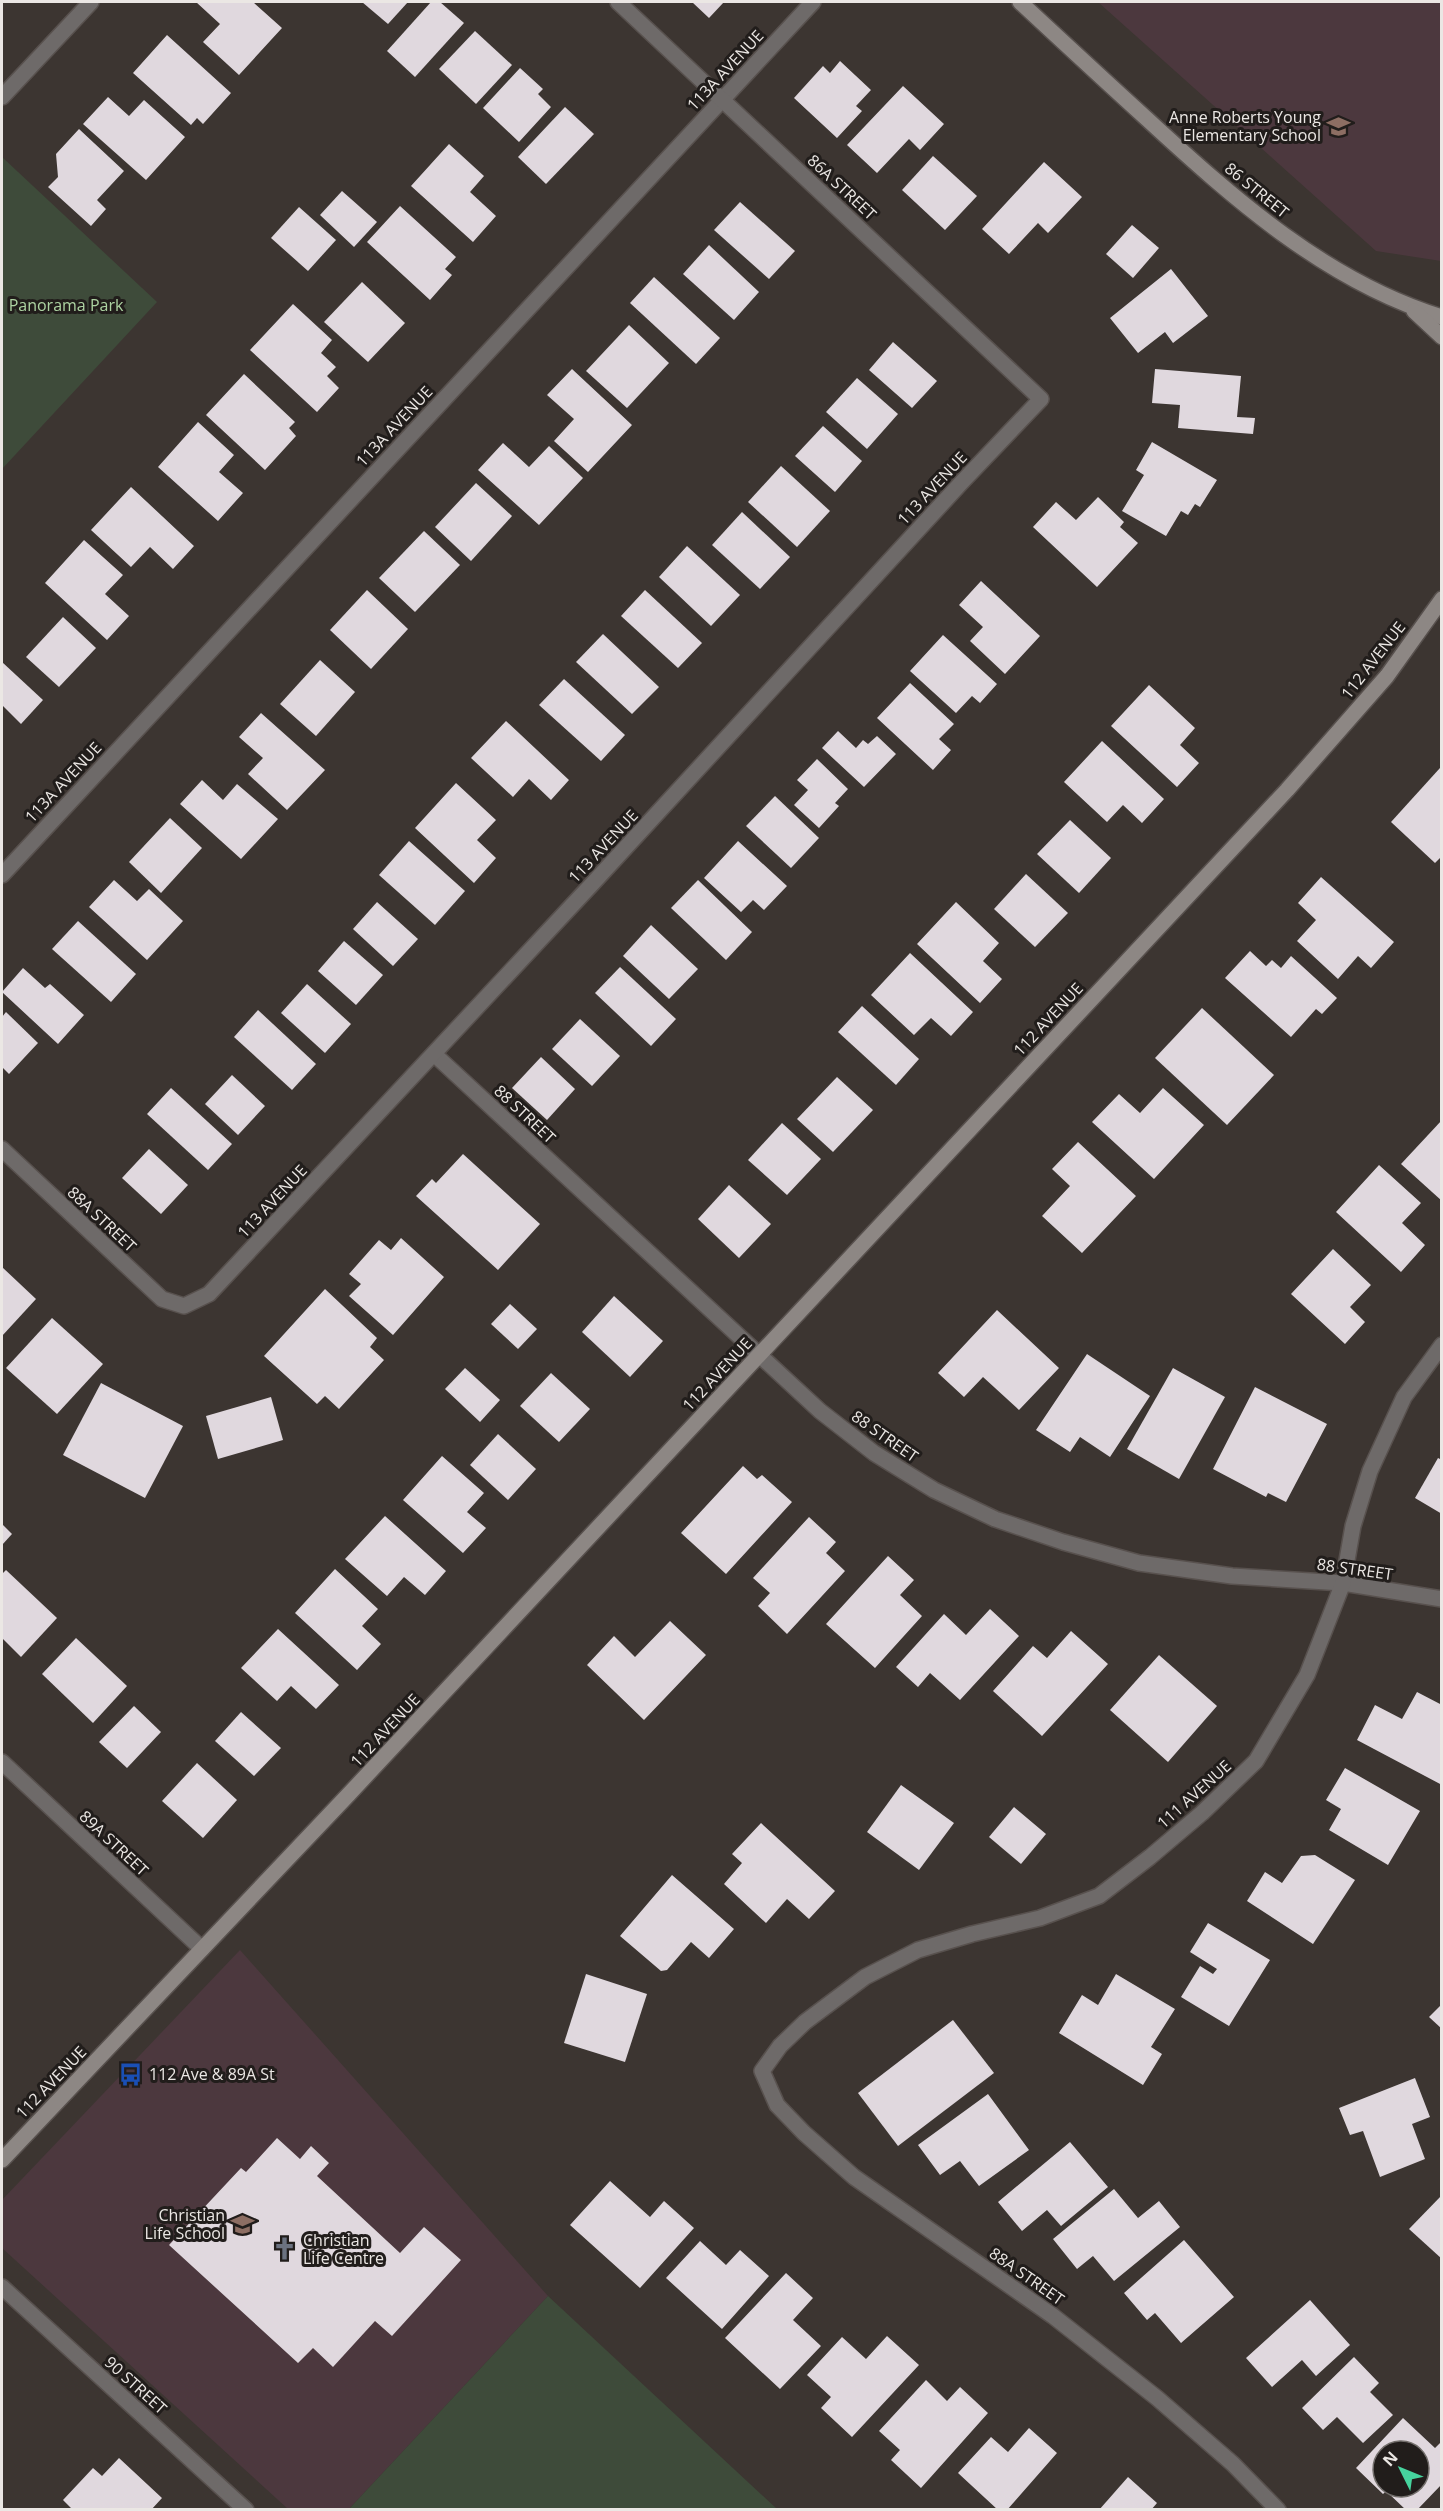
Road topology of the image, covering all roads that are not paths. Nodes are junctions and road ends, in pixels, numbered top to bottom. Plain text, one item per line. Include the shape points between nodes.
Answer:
1 (91, 2) edge
2 (618, 2) edge
3 (813, 2) edge
4 (1020, 2) edge
5 (2, 97) edge
6 (723, 99) junction
7 (1410, 307) junction
8 (1442, 317) edge
9 (1442, 337) edge
10 (1041, 399) joint
11 (1442, 599) edge
12 (2, 875) edge
13 (434, 1054) junction
14 (2, 1149) edge
15 (184, 1306) joint
16 (1442, 1345) edge
17 (759, 1356) junction
18 (1343, 1582) junction
19 (1442, 1599) edge
20 (2, 1762) edge
21 (202, 1949) junction
22 (762, 2071) joint
23 (2, 2160) edge
24 (2, 2287) edge
25 (246, 2510) edge
26 (1278, 2510) edge

1 - 5 street
2 - 6 street, 86A STREET
3 - 6 street, 113A AVENUE
4 - 7 street, 86 STREET via 1191,159 1266,221 1353,280
6 - 10 street, 86A STREET
6 - 12 street, 113A AVENUE
7 - 8 street, 86 STREET
7 - 9 street, 86 STREET
10 - 13 street, 113 AVENUE
11 - 17 street, 112 AVENUE via 1387,676 1338,733
13 - 15 street, 113 AVENUE via 209,1294
13 - 17 street, 88 STREET
14 - 15 street, 88A STREET via 162,1299
16 - 18 street, 111 AVENUE via 1404,1397 1370,1472 1353,1526
17 - 18 street, 88 STREET via 874,1453 934,1490 995,1519 1139,1563 1232,1576
17 - 21 street, 112 AVENUE
18 - 19 street, 88 STREET
18 - 22 street, 111 AVENUE via 1307,1675 1256,1761 1150,1857 1099,1896 1040,1918 918,1950 866,1977 805,2022
20 - 21 street, 89A STREET
21 - 23 street, 112 AVENUE
22 - 26 street, 88A STREET via 777,2104 854,2177 1053,2316 1166,2406 1233,2464
24 - 25 street, 90 STREET

